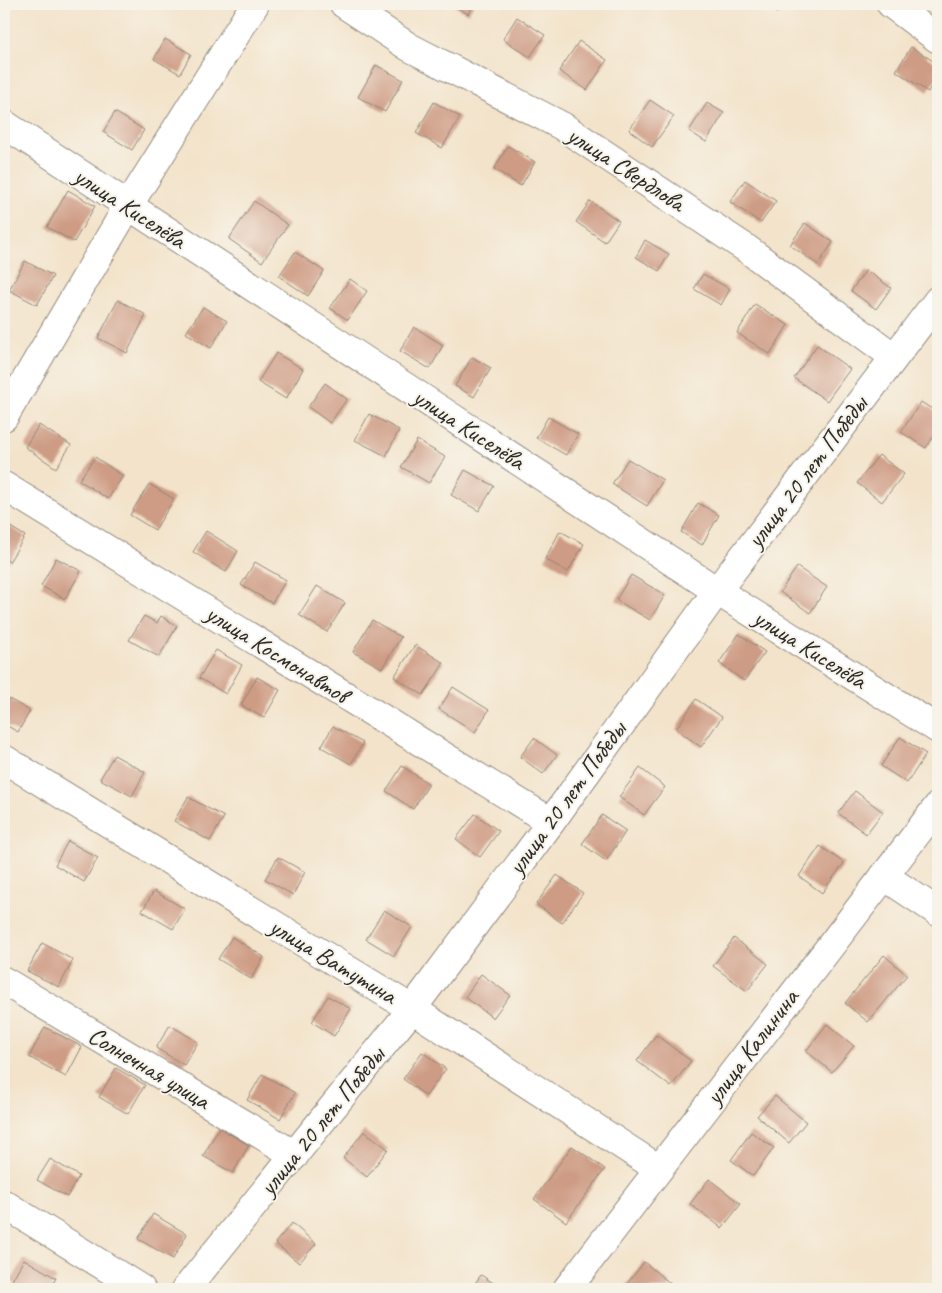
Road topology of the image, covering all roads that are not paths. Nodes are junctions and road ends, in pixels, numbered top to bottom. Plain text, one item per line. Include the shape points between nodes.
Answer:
1 (255, 4) edge
2 (344, 4) edge
3 (891, 4) edge
4 (938, 39) edge
5 (4, 124) edge
6 (128, 206) junction
7 (938, 300) edge
8 (894, 357) junction
9 (4, 417) edge
10 (4, 486) edge
11 (717, 591) junction
12 (938, 729) edge
13 (4, 759) edge
14 (938, 806) edge
15 (551, 822) junction
16 (884, 876) junction
17 (938, 912) edge
18 (4, 981) edge
19 (412, 1009) junction
20 (295, 1155) junction
21 (659, 1168) junction
22 (4, 1204) edge
23 (579, 1282) edge
24 (141, 1289) edge
25 (186, 1289) edge

1 - 6 street
2 - 8 street, улица Свердлова via 409,47 562,126 747,249
3 - 4 street
5 - 6 street, улица Киселёва
6 - 9 street
6 - 11 street, улица Киселёва
7 - 8 street, улица 20 лет Победы
8 - 11 street, улица 20 лет Победы
10 - 15 street, улица Космонавтов
11 - 12 street, улица Киселёва
11 - 15 street, улица 20 лет Победы
13 - 19 street, улица Ватутина
14 - 16 street, улица Калинина
15 - 19 street, улица 20 лет Победы
16 - 17 street
16 - 21 street, улица Калинина
18 - 20 street, Солнечная улица
19 - 20 street, улица 20 лет Победы
19 - 21 street, улица Ватутина
20 - 25 street, улица 20 лет Победы
21 - 23 street, улица Калинина
22 - 24 street

